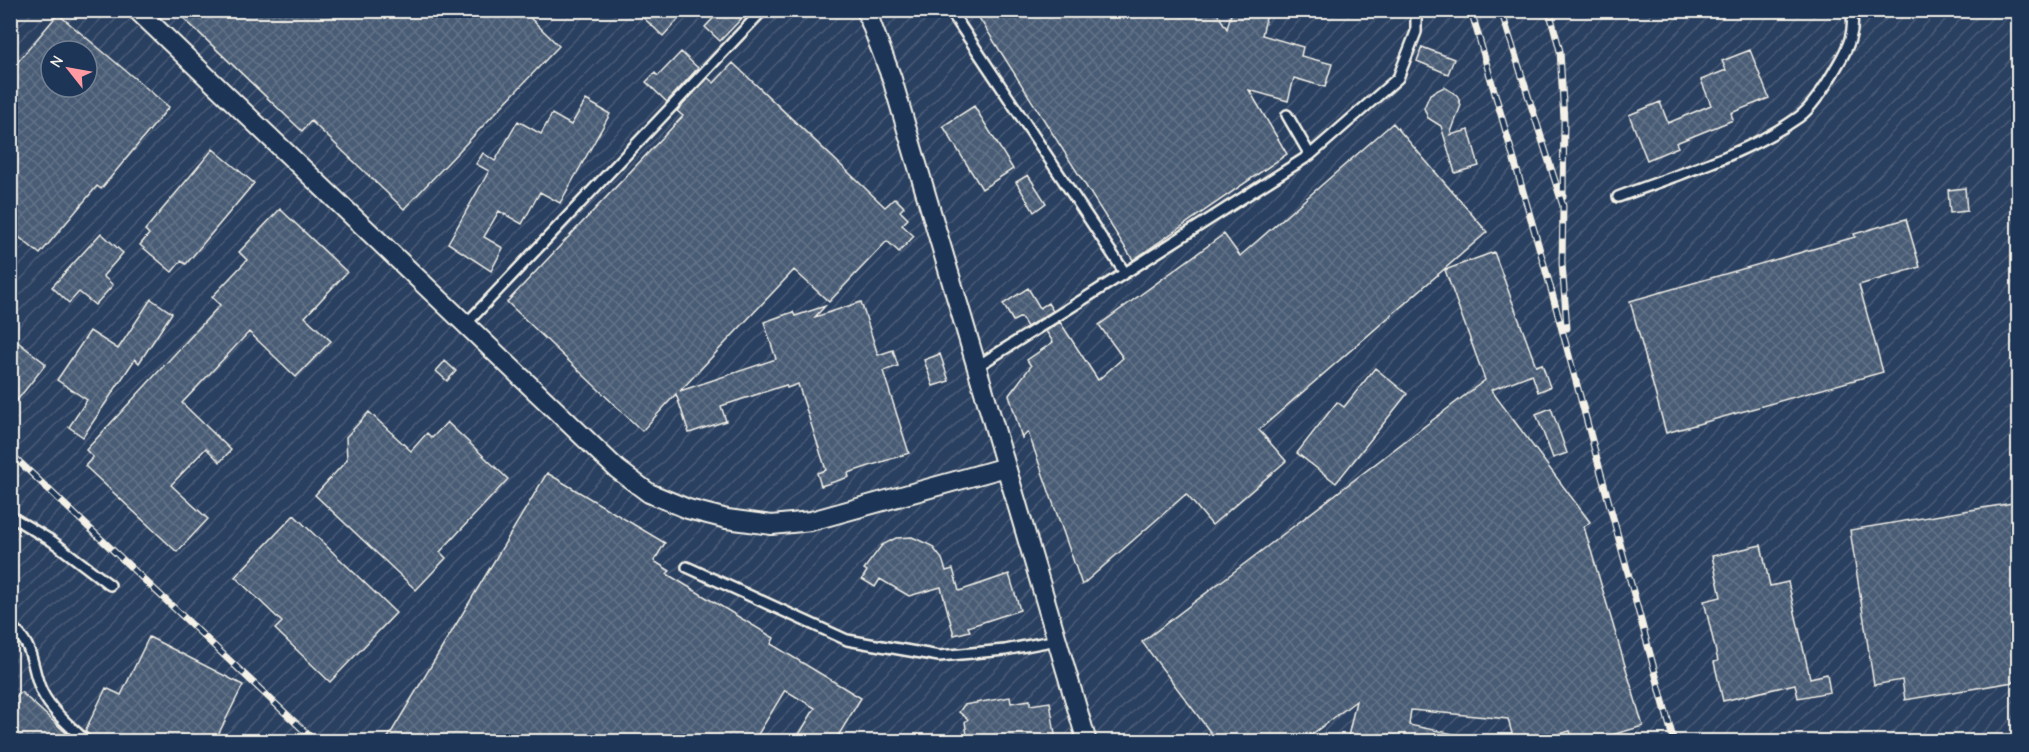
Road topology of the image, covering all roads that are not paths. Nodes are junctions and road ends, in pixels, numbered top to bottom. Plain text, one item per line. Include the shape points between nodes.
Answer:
1 (137, 10) edge
2 (763, 10) edge
3 (866, 10) edge
4 (950, 10) edge
5 (1416, 10) edge
6 (1851, 10) edge
7 (1287, 115) dead end
8 (1310, 155) junction
9 (1618, 197) dead end
10 (1125, 273) junction
11 (466, 324) junction
12 (976, 367) junction
13 (1006, 467) junction
14 (10, 516) edge
15 (687, 567) dead end
16 (110, 585) dead end
17 (10, 626) edge
18 (1057, 640) junction
19 (87, 741) edge
20 (1087, 741) edge

1 - 11 street
2 - 11 lane
3 - 12 street via 892,79
4 - 10 lane
5 - 8 lane via 1416,32 1398,78
6 - 9 lane via 1855,26 1846,51 1800,116 1738,152
7 - 8 lane
8 - 10 lane
10 - 12 lane
11 - 13 street via 617,469 649,493 698,512 772,525 812,521
12 - 13 street
13 - 18 street
14 - 16 lane
15 - 18 lane via 848,640 939,656
17 - 19 lane via 22,635 32,655 43,695
18 - 20 street

